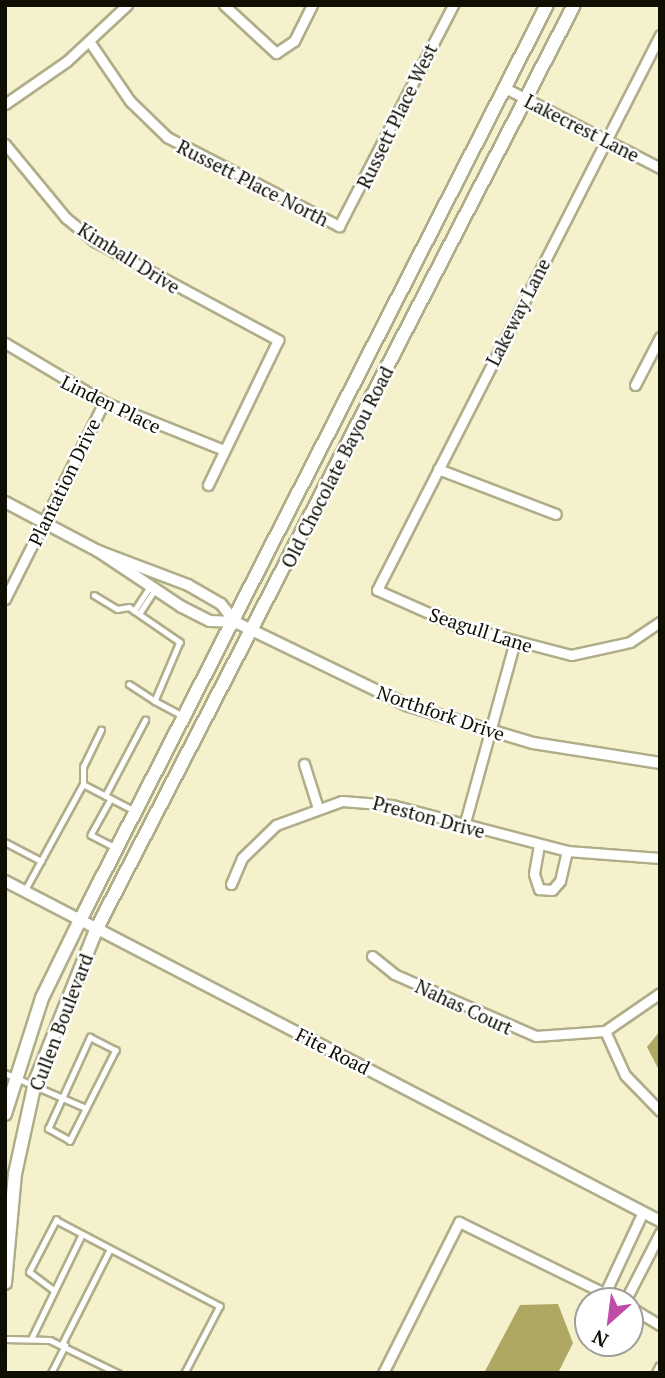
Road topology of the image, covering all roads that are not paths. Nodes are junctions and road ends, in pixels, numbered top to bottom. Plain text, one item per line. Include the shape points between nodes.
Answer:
1 (127, 5) edge
2 (224, 5) edge
3 (312, 5) edge
4 (453, 5) edge
5 (547, 5) edge
6 (574, 5) edge
7 (660, 35) edge
8 (89, 41) junction
9 (505, 88) junction
10 (527, 99) junction
11 (5, 104) edge
12 (606, 141) junction
13 (5, 144) edge
14 (660, 168) edge
15 (339, 226) joint
16 (660, 337) edge
17 (5, 342) edge
18 (635, 385) dead end
19 (104, 402) junction
20 (224, 450) junction
21 (438, 469) junction
22 (208, 485) dead end
23 (5, 502) edge
24 (556, 514) dead end
25 (44, 524) junction
26 (98, 551) junction
27 (152, 588) junction
28 (377, 590) joint
29 (94, 595) dead end
30 (5, 600) edge
31 (137, 612) junction
32 (235, 622) junction
33 (659, 624) edge
34 (252, 631) junction
35 (514, 645) junction
36 (129, 684) dead end
37 (155, 701) junction
38 (184, 717) junction
39 (145, 720) dead end
40 (101, 730) dead end
41 (489, 733) junction
42 (660, 763) edge
43 (304, 764) dead end
44 (83, 784) junction
45 (105, 796) junction
46 (111, 799) junction
47 (317, 805) junction
48 (135, 811) junction
49 (464, 826) junction
50 (5, 842) edge
51 (539, 845) junction
52 (116, 848) junction
53 (567, 851) junction
54 (660, 858) edge
55 (41, 861) junction
56 (5, 881) edge
57 (231, 884) dead end
58 (25, 891) junction
59 (79, 920) junction
60 (97, 928) junction
61 (372, 956) dead end
62 (660, 993) edge
63 (605, 1031) junction
64 (10, 1074) edge
65 (35, 1082) junction
66 (60, 1094) junction
67 (86, 1108) junction
68 (660, 1111) edge
69 (5, 1114) edge
70 (643, 1212) junction
71 (659, 1218) edge
72 (660, 1233) edge
73 (82, 1234) junction
74 (110, 1249) junction
75 (5, 1283) edge
76 (593, 1287) edge
77 (608, 1287) edge
78 (631, 1287) edge
79 (54, 1291) junction
80 (644, 1315) edge
81 (660, 1325) edge
82 (32, 1337) junction
83 (5, 1339) edge
84 (64, 1345) junction
85 (660, 1367) edge
86 (51, 1373) edge
87 (118, 1373) edge
88 (185, 1373) edge
89 (383, 1373) edge
90 (657, 1373) edge

1 - 8 street
2 - 3 street via 276,53 293,41
4 - 15 street, Russett Place West
5 - 9 main road, Old Chocolate Bayou Road
6 - 10 main road, Old Chocolate Bayou Road
7 - 12 street, Lakeway Lane
8 - 11 street
8 - 15 street, Russett Place North via 130,102 167,137
9 - 10 street, Lakecrest Lane
9 - 32 main road, Old Chocolate Bayou Road
10 - 12 street, Lakecrest Lane
10 - 34 main road, Old Chocolate Bayou Road
12 - 14 street, Lakecrest Lane
12 - 21 street, Lakeway Lane
13 - 20 street, Kimball Drive via 66,218 96,242 278,340
16 - 18 street
17 - 19 street, Linden Place
19 - 20 street, Linden Place
19 - 25 street, Plantation Drive
20 - 22 street
21 - 24 street
21 - 28 street, Lakeway Lane
23 - 25 street, Northfork Drive
25 - 26 street, Northfork Drive
25 - 30 street, Plantation Drive
26 - 27 street, Northfork Drive
26 - 32 street, Northfork Drive via 188,585 221,604
27 - 31 lane
27 - 32 street, Northfork Drive via 210,621
28 - 35 street, Seagull Lane
29 - 31 lane via 117,610
31 - 37 lane via 180,642
32 - 34 street, Northfork Drive
32 - 38 main road, Old Chocolate Bayou Road
33 - 35 street, Seagull Lane via 630,642 571,655
34 - 41 street, Northfork Drive via 387,696
34 - 60 main road, Old Chocolate Bayou Road
35 - 41 street
36 - 37 lane
37 - 38 lane
38 - 48 main road, Old Chocolate Bayou Road
39 - 45 lane
40 - 44 lane via 83,767
41 - 42 street, Northfork Drive
41 - 49 street
43 - 47 street
44 - 45 lane
44 - 55 lane
45 - 46 lane
46 - 48 lane
46 - 52 lane via 91,835
47 - 49 street, Preston Drive via 368,800
47 - 57 street, Preston Drive via 257,840
48 - 52 main road, Old Chocolate Bayou Road
49 - 51 street, Preston Drive
50 - 55 lane
51 - 53 street, Preston Drive
51 - 53 street via 539,889 552,890 560,881
52 - 59 main road, Old Chocolate Bayou Road
53 - 54 street, Preston Drive
55 - 58 lane
56 - 58 street, Fite Road
58 - 59 street, Fite Road
59 - 60 street, Fite Road
59 - 64 main road, Cullen Boulevard
60 - 65 main road, Cullen Boulevard
60 - 70 street, Fite Road
61 - 63 street, Nahas Court via 394,974 520,1032 552,1037
62 - 63 street
63 - 68 street via 625,1075
64 - 65 lane
64 - 69 main road, Cullen Boulevard
65 - 66 lane
65 - 75 main road, Cullen Boulevard via 15,1174
66 - 67 lane
66 - 67 lane via 48,1129 70,1141
66 - 67 lane via 90,1037 116,1050
70 - 71 street, Fite Road
70 - 77 street
72 - 78 street
73 - 74 lane
73 - 79 lane
73 - 79 lane via 56,1220 29,1272
74 - 84 lane
74 - 88 lane via 220,1306
76 - 89 street via 458,1222
79 - 82 lane
80 - 81 street
82 - 83 lane
82 - 84 lane
84 - 86 lane
84 - 87 lane
85 - 90 street

